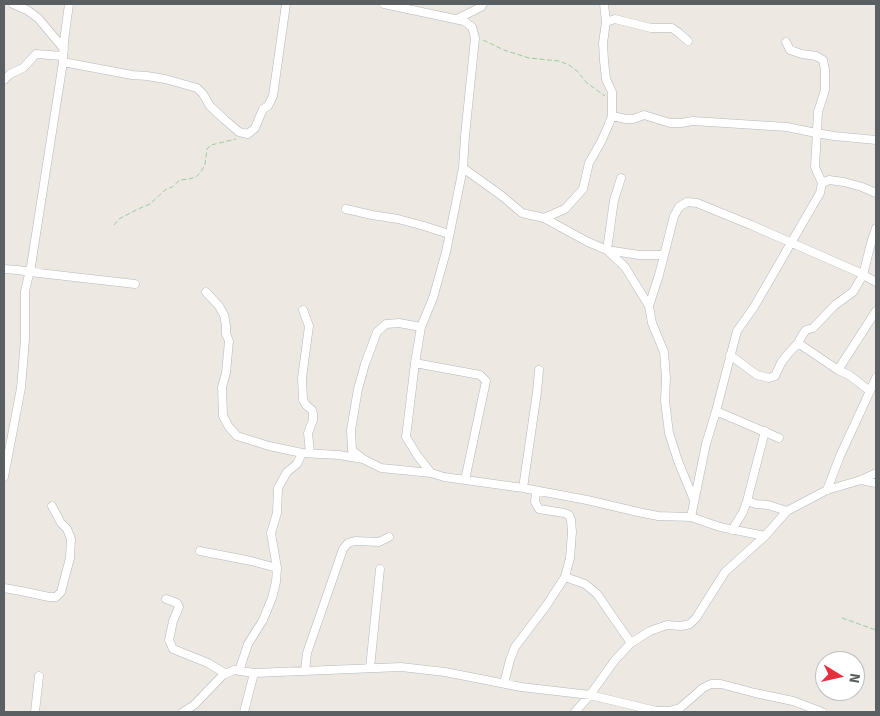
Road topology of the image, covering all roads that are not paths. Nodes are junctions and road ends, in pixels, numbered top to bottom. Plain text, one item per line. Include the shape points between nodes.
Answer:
1 (12, 4) edge
2 (69, 4) edge
3 (286, 4) edge
4 (384, 4) edge
5 (482, 4) edge
6 (604, 4) edge
7 (405, 6) edge
8 (457, 19) junction
9 (606, 22) junction
10 (688, 41) dead end
11 (786, 42) dead end
12 (63, 56) junction
13 (4, 80) edge
14 (612, 116) junction
15 (816, 133) junction
16 (876, 140) edge
17 (463, 168) junction
18 (621, 178) dead end
19 (822, 183) junction
20 (876, 193) edge
21 (346, 209) dead end
22 (544, 218) junction
23 (876, 228) edge
24 (449, 234) junction
25 (791, 243) junction
26 (607, 250) junction
27 (664, 254) junction
28 (4, 269) edge
29 (30, 272) junction
30 (864, 275) junction
31 (876, 282) edge
32 (134, 284) dead end
33 (206, 292) dead end
34 (649, 306) junction
35 (303, 310) dead end
36 (876, 311) edge
37 (421, 327) junction
38 (798, 344) junction
39 (730, 354) junction
40 (414, 362) junction
41 (539, 370) dead end
42 (838, 370) junction
43 (876, 378) edge
44 (870, 391) junction
45 (716, 411) junction
46 (764, 431) junction
47 (779, 438) dead end
48 (306, 453) junction
49 (363, 459) junction
50 (431, 473) junction
51 (876, 473) edge
52 (4, 477) edge
53 (465, 480) junction
54 (861, 480) junction
55 (876, 483) edge
56 (524, 488) junction
57 (828, 490) junction
58 (536, 491) junction
59 (694, 500) junction
60 (748, 502) junction
61 (52, 506) dead end
62 (787, 511) junction
63 (691, 517) junction
64 (732, 530) junction
65 (765, 536) junction
66 (389, 537) dead end
67 (200, 551) dead end
68 (277, 568) junction
69 (380, 570) dead end
70 (564, 577) junction
71 (4, 588) edge
72 (166, 599) dead end
73 (631, 643) junction
74 (370, 668) junction
75 (239, 671) junction
76 (306, 671) junction
77 (254, 673) junction
78 (226, 674) junction
79 (39, 676) dead end
80 (504, 683) junction
81 (590, 695) junction
82 (35, 712) edge
83 (183, 712) edge
84 (244, 712) edge
85 (575, 712) edge
86 (822, 712) edge

1 - 12 street via 38,18
2 - 12 street
3 - 12 street via 273,96 255,128 248,134 239,132 225,120 197,88
4 - 7 street
5 - 8 street
6 - 9 street
7 - 8 street
8 - 17 street via 472,27 475,38
9 - 10 street via 615,19 651,28 672,28
9 - 14 street via 604,61 606,79 612,92
11 - 15 street via 790,50 823,60 825,90
12 - 13 street via 36,54 24,68
12 - 29 street
14 - 15 street via 633,119 644,116 670,123 693,121 787,127
14 - 22 street via 588,163 583,189 565,209
15 - 16 street
15 - 19 street via 815,167
17 - 22 street via 522,212
17 - 24 street
18 - 26 street via 614,200
19 - 20 street via 829,180 844,182
19 - 25 street via 820,193
21 - 24 street via 398,219
22 - 26 street
23 - 30 street
24 - 37 street via 433,298
25 - 27 street via 697,203 687,202 674,216
25 - 30 street
25 - 39 street via 737,331
26 - 27 street via 640,255
26 - 34 street via 625,266
27 - 34 street
28 - 29 street
29 - 32 street
29 - 52 street via 24,291 21,388
30 - 31 street
30 - 38 street via 852,292 802,334
33 - 48 street via 224,315 229,341 222,387 223,416 229,427 237,436
34 - 59 street via 664,352 669,433
35 - 48 street via 309,326 302,378 303,400 313,414
36 - 42 street
37 - 40 street
37 - 49 street via 386,324 377,332 358,389 351,430 352,450
38 - 39 street via 787,354 775,376 769,378 757,375
38 - 42 street
39 - 45 street
40 - 50 street via 406,437
40 - 53 street via 480,375 486,382
41 - 56 street
42 - 44 street
43 - 44 street
44 - 57 street
45 - 46 street
45 - 59 street
46 - 47 street
46 - 60 street
48 - 49 street
48 - 68 street via 278,488 277,513 271,533
49 - 50 street via 381,468
50 - 53 street
51 - 54 street
53 - 56 street
54 - 55 street
54 - 57 street
56 - 58 street
57 - 62 street
58 - 63 street via 658,516
58 - 70 street via 535,502 539,510 564,513 571,520 570,558
59 - 63 street
60 - 62 street
60 - 64 street
61 - 71 street via 71,539 70,558 61,592 56,597 49,597
62 - 65 street
63 - 64 street
64 - 65 street
65 - 73 street via 725,572 690,624 666,625
66 - 76 street via 379,542 355,541 343,549 306,653
67 - 68 street
68 - 75 street via 272,598 248,644
69 - 74 street
70 - 73 street via 585,584 597,594
70 - 80 street via 515,647
72 - 78 street via 177,603 179,608 169,640 173,649
73 - 81 street via 614,660
74 - 76 street
74 - 80 street via 401,667
75 - 77 street
75 - 78 street
76 - 77 street
77 - 84 street
78 - 83 street
79 - 82 street
80 - 81 street
81 - 85 street
81 - 86 street via 656,711 669,711 680,708 703,688 721,684 793,701

